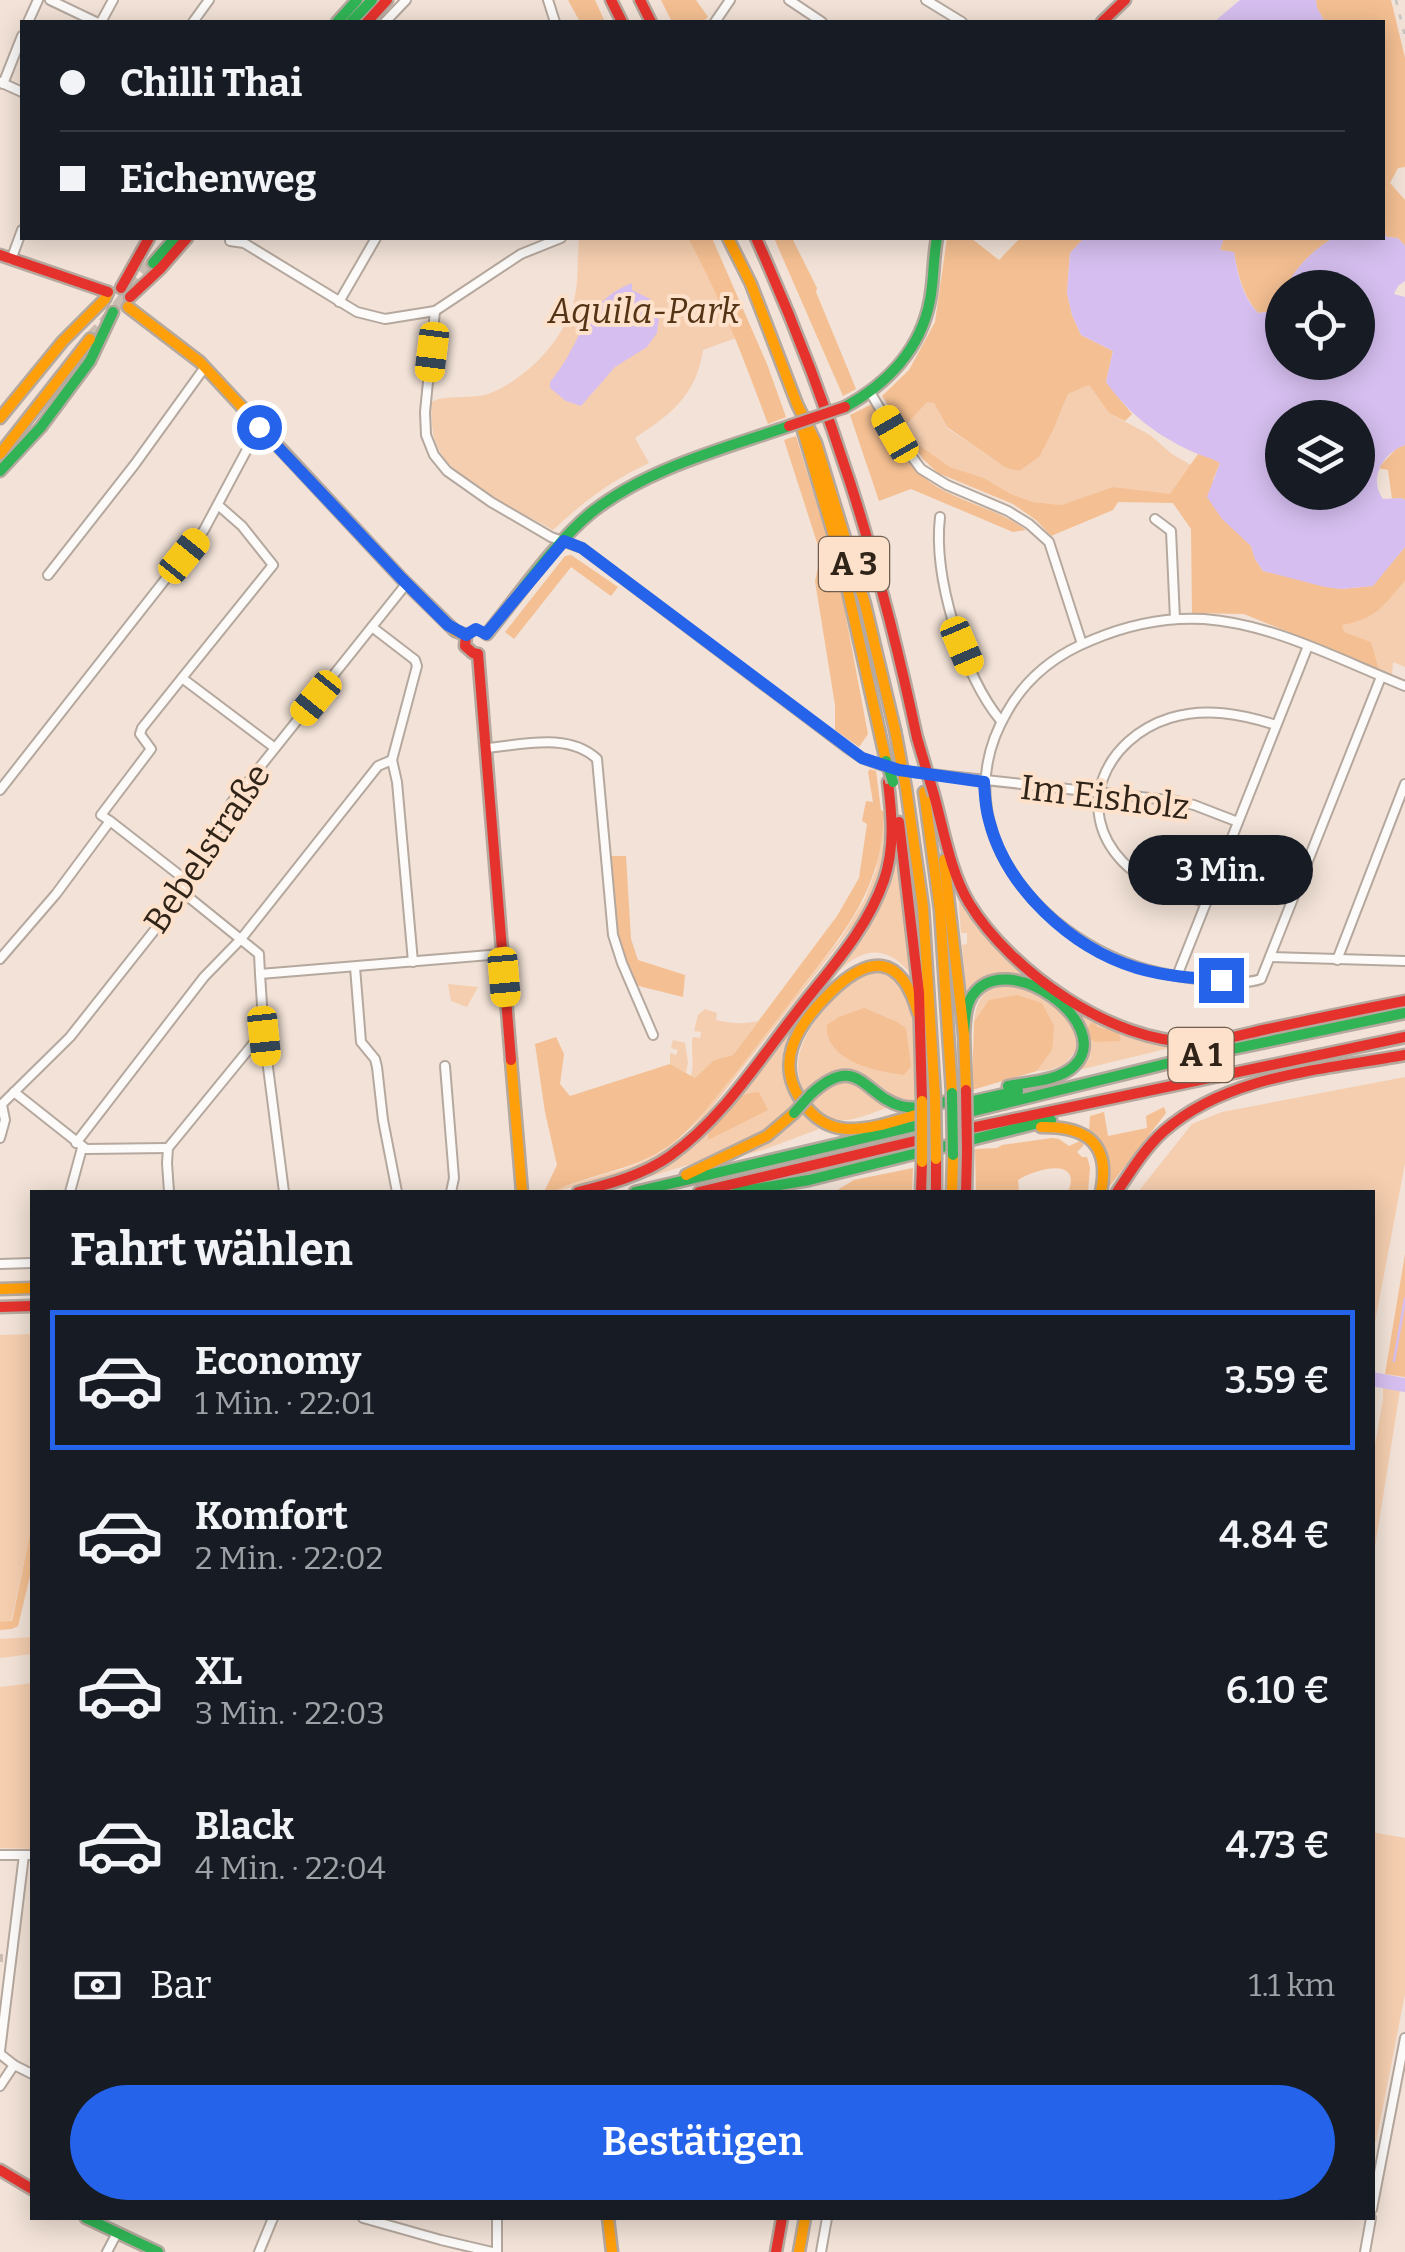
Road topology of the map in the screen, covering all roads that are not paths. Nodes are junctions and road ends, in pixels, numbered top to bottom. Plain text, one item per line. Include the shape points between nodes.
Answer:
1 (50, 0) edge
2 (210, 0) edge
3 (406, 0) edge
4 (790, 0) edge
5 (926, 0) edge
6 (1125, 0) edge
7 (381, 1) edge
8 (94, 20) edge
9 (195, 20) edge
10 (354, 20) edge
11 (388, 20) edge
12 (819, 20) edge
13 (959, 20) edge
14 (1104, 20) edge
15 (20, 40) edge
16 (1, 83) edge
17 (20, 234) edge
18 (148, 240) edge
19 (161, 240) edge
20 (173, 240) edge
21 (185, 240) edge
22 (375, 240) edge
23 (556, 240) edge
24 (729, 240) edge
25 (757, 240) edge
26 (937, 240) edge
27 (230, 241) dead end
28 (6, 258) edge
29 (120, 288) junction
30 (106, 295) junction
31 (129, 302) junction
32 (338, 302) junction
33 (112, 312) junction
34 (435, 312) junction
35 (205, 366) junction
36 (870, 392) junction
37 (797, 404) junction
38 (0, 418) edge
39 (259, 427) junction
40 (0, 438) edge
41 (0, 454) edge
42 (3, 469) edge
43 (0, 479) edge
44 (218, 505) junction
45 (940, 518) dead end
46 (1155, 519) dead end
47 (564, 541) junction
48 (48, 575) dead end
49 (407, 583) junction
50 (1175, 619) junction
51 (372, 627) junction
52 (466, 635) junction
53 (1082, 644) junction
54 (485, 645) junction
55 (1308, 646) junction
56 (1381, 676) junction
57 (182, 678) junction
58 (1405, 686) edge
59 (1001, 721) junction
60 (1276, 725) junction
61 (276, 748) junction
62 (487, 748) junction
63 (392, 760) junction
64 (890, 782) junction
65 (984, 782) junction
66 (1405, 784) edge
67 (0, 790) edge
68 (929, 793) junction
69 (1100, 794) junction
70 (110, 821) junction
71 (1238, 822) junction
72 (187, 881) junction
73 (181, 892) junction
74 (1206, 903) junction
75 (241, 940) junction
76 (502, 954) junction
77 (1270, 957) junction
78 (0, 959) edge
79 (1336, 960) junction
80 (1405, 961) edge
81 (413, 962) junction
82 (355, 967) junction
83 (260, 974) junction
84 (1177, 976) junction
85 (1405, 1001) edge
86 (918, 1013) junction
87 (1405, 1013) edge
88 (964, 1034) junction
89 (652, 1035) dead end
90 (264, 1036) junction
91 (1405, 1037) edge
92 (1217, 1040) junction
93 (1405, 1055) edge
94 (445, 1066) dead end
95 (1177, 1085) junction
96 (14, 1092) junction
97 (1, 1106) edge
98 (1025, 1128) junction
99 (0, 1138) edge
100 (79, 1146) junction
101 (168, 1148) junction
102 (809, 1180) junction
103 (673, 1184) junction
104 (70, 1190) edge
105 (169, 1190) edge
106 (284, 1190) edge
107 (397, 1190) edge
108 (451, 1190) edge
109 (522, 1190) edge
110 (586, 1190) edge
111 (645, 1190) edge
112 (707, 1190) edge
113 (750, 1190) edge
114 (788, 1190) edge
115 (921, 1190) edge
116 (936, 1190) edge
117 (952, 1190) edge
118 (966, 1190) edge
119 (1102, 1190) edge
120 (1118, 1190) edge
121 (30, 1263) edge
122 (0, 1264) edge
123 (30, 1288) edge
124 (0, 1289) edge
125 (30, 1306) edge
126 (0, 1307) edge
127 (0, 1854) edge
128 (28, 1855) edge
129 (1405, 2038) edge
130 (0, 2053) edge
131 (14, 2065) junction
132 (30, 2073) edge
133 (0, 2086) edge
134 (0, 2170) edge
135 (30, 2188) edge
136 (1375, 2193) edge
137 (90, 2220) edge
138 (273, 2220) edge
139 (497, 2220) edge
140 (608, 2220) edge
141 (782, 2220) edge
142 (805, 2220) edge
143 (827, 2220) edge
144 (1371, 2220) edge
145 (393, 2222) edge
146 (117, 2233) junction
147 (107, 2252) edge
148 (158, 2252) edge
149 (259, 2252) edge
150 (495, 2252) edge
151 (612, 2252) edge
152 (776, 2252) edge
153 (799, 2252) edge
154 (822, 2252) edge
155 (1365, 2252) edge

1 - 8 street
2 - 9 street
3 - 11 street
4 - 12 street
5 - 13 street
6 - 14 main road
7 - 10 main road
15 - 16 street
17 - 28 street
18 - 29 main road
19 - 20 main road via 150,260
21 - 31 main road
22 - 32 street
23 - 34 street via 521,254
24 - 37 main road, A 3
25 - 68 main road, A 3, bridge via 808,359 863,519
26 - 36 main road via 922,327 899,364
27 - 32 street
28 - 30 main road
29 - 30 main road
29 - 31 main road
30 - 33 main road
30 - 38 main road
31 - 33 main road
31 - 35 main road
32 - 34 street via 375,318
33 - 42 main road via 90,361
34 - 47 street, Im Eisholz via 425,412 434,455 466,485
35 - 39 main road
35 - 48 street
36 - 47 main road, bridge via 649,478 590,514
36 - 53 street via 921,469 1008,511 1049,542
37 - 64 main road, bridge via 841,560
37 - 116 main road, A 3, bridge via 816,442 865,604 906,788 922,907
39 - 44 street
39 - 49 main road
40 - 41 main road via 88,337
42 - 43 street
44 - 57 street via 273,565
44 - 67 street
45 - 59 street via 948,606 978,684
46 - 50 street via 1171,531
47 - 54 main road
47 - 65 street, Im Eisholz via 862,758
49 - 51 street, Bebelstraße
49 - 52 main road
50 - 53 street
50 - 55 street via 1242,624
51 - 61 street, Bebelstraße
51 - 63 street via 418,666
52 - 54 main road via 476,629
52 - 54 main road via 473,654
53 - 59 street via 1038,673
54 - 62 main road
55 - 56 street
55 - 60 street
56 - 58 street
56 - 77 street
57 - 61 street
57 - 70 street via 140,734 151,749 102,815
59 - 65 street
60 - 69 street via 1234,713 1170,718 1120,748
60 - 71 street
61 - 72 street, Bebelstraße via 232,802
62 - 76 main road
62 - 89 street via 556,742 596,760 613,935
63 - 75 street via 378,766
63 - 81 street
64 - 86 main road
64 - 110 main road via 890,859 873,909 849,946 689,1140 620,1182
65 - 69 street, Im Eisholz
65 - 84 street via 998,846 1047,914 1118,960
66 - 79 street
68 - 88 main road via 948,883
68 - 92 main road via 965,896 1019,962 1125,1029 1172,1041
68 - 117 main road, bridge via 952,1093
69 - 71 street, Im Eisholz via 1194,804
69 - 74 street via 1100,827 1125,865
70 - 72 street
70 - 78 street
71 - 74 street
72 - 73 street, Bebelstraße
73 - 75 street
73 - 96 street, Bebelstraße via 74,1033
74 - 84 street
75 - 83 street via 259,954
75 - 100 street via 204,977
76 - 81 street
76 - 109 main road
77 - 79 street
77 - 84 street via 1261,979 1251,982
79 - 80 street
81 - 82 street
82 - 83 street
82 - 107 street via 361,1042 377,1067
83 - 90 street
85 - 92 main road
86 - 92 main road via 899,974 872,966 851,973 819,1002 793,1041 789,1073 804,1107 832,1126 858,1128
86 - 115 main road, bridge
87 - 103 main road, A 1 via 1194,1057
88 - 103 main road, bridge via 974,993 1012,978 1072,1013 1084,1045 1064,1072 914,1107 884,1099 847,1076 826,1082 767,1136
88 - 118 main road, bridge
90 - 101 street
90 - 106 street
91 - 95 main road, A 1
93 - 120 main road via 1216,1096 1163,1132
94 - 108 street
95 - 98 main road
95 - 112 main road, A 1
96 - 97 street, Bebelstraße
96 - 100 street
97 - 99 street
98 - 102 main road
98 - 119 main road via 1065,1126 1089,1137 1104,1162
100 - 101 street
100 - 104 street
101 - 105 street
102 - 113 main road
102 - 114 main road
103 - 111 main road, A 1
121 - 122 street
123 - 124 main road
125 - 126 main road
127 - 128 street
128 - 130 street via 7,1959
129 - 136 street
130 - 131 street
131 - 132 street
131 - 133 street
134 - 135 main road
137 - 146 main road
138 - 149 street
139 - 150 street
140 - 151 main road
141 - 152 main road
142 - 153 main road
143 - 154 street
144 - 155 street
145 - 150 street
146 - 147 street
146 - 148 main road

